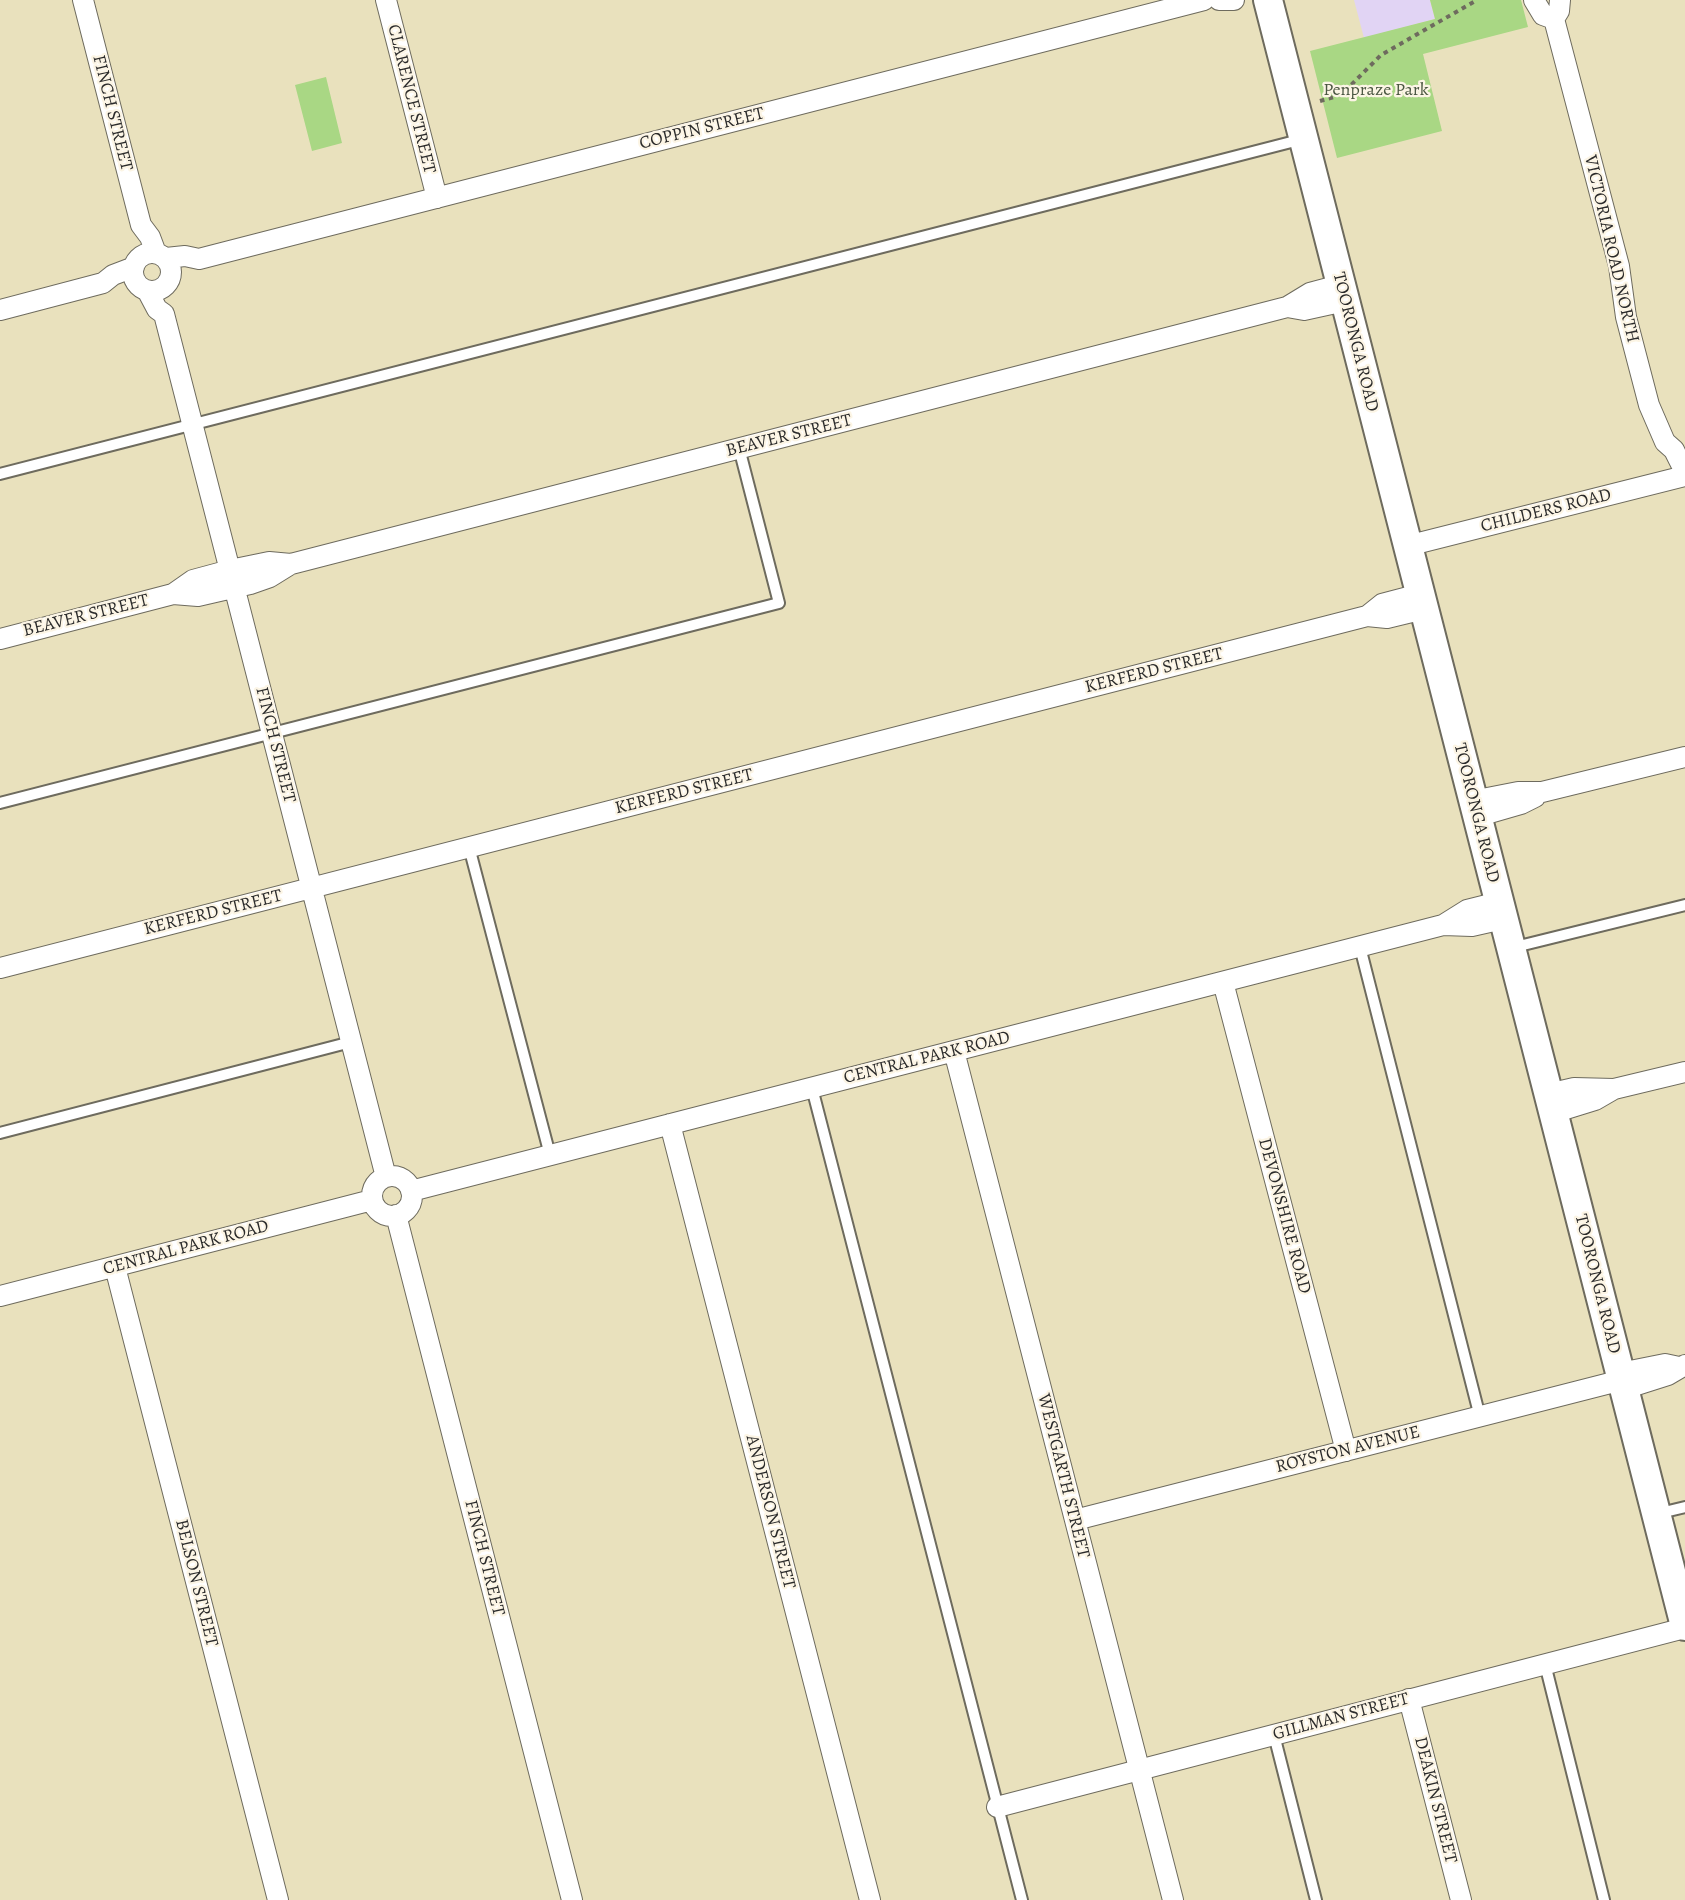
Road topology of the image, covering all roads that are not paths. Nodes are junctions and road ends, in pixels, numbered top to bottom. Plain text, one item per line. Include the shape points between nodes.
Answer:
1 (83, 0) edge
2 (386, 0) edge
3 (1204, 0) edge
4 (1219, 0) edge
5 (1234, 0) edge
6 (1268, 0) edge
7 (1534, 0) edge
8 (1560, 0) edge
9 (1554, 19) junction
10 (1303, 139) junction
11 (436, 198) junction
12 (152, 272) junction
13 (1343, 293) junction
14 (0, 310) edge
15 (192, 424) junction
16 (1665, 442) junction
17 (739, 448) junction
18 (0, 474) edge
19 (1685, 474) edge
20 (1663, 481) junction
21 (1407, 546) junction
22 (232, 579) junction
23 (1422, 602) junction
24 (0, 639) edge
25 (272, 733) junction
26 (1685, 758) edge
27 (0, 803) edge
28 (1474, 809) junction
29 (469, 847) junction
30 (312, 888) junction
31 (1685, 905) edge
32 (1501, 910) junction
33 (1360, 947) junction
34 (1510, 948) junction
35 (0, 968) edge
36 (1223, 982) junction
37 (351, 1042) junction
38 (954, 1051) junction
39 (1685, 1072) edge
40 (812, 1088) junction
41 (1551, 1104) junction
42 (670, 1124) junction
43 (0, 1133) edge
44 (550, 1155) junction
45 (386, 1177) junction
46 (411, 1191) junction
47 (372, 1200) junction
48 (396, 1215) junction
49 (115, 1266) junction
50 (0, 1296) edge
51 (1682, 1366) edge
52 (1622, 1381) junction
53 (1480, 1417) junction
54 (1346, 1451) junction
55 (1685, 1507) edge
56 (1656, 1514) junction
57 (1075, 1520) junction
58 (1685, 1627) edge
59 (1545, 1664) junction
60 (1409, 1700) junction
61 (1274, 1735) junction
62 (1139, 1770) junction
63 (997, 1807) junction
64 (278, 1900) edge
65 (572, 1900) edge
66 (870, 1900) edge
67 (1022, 1900) edge
68 (1173, 1900) edge
69 (1316, 1900) edge
70 (1461, 1900) edge
71 (1604, 1900) edge

1 - 12 street, FINCH STREET via 141,225 150,237
2 - 11 street, CLARENCE STREET
3 - 11 street, COPPIN STREET
4 - 5 street
6 - 10 main road, TOORONGA ROAD
7 - 9 street via 1543,15
8 - 9 street
9 - 16 street, VICTORIA ROAD NORTH via 1619,266 1626,317 1649,405
10 - 13 main road, TOORONGA ROAD
10 - 15 lane
11 - 12 street, COPPIN STREET via 200,259 185,256
12 - 14 street, COPPIN STREET via 113,275 103,283
12 - 15 street, FINCH STREET via 157,309 164,314
13 - 17 street, BEAVER STREET via 1310,293 1287,307
13 - 21 main road, TOORONGA ROAD
15 - 18 lane
15 - 22 street, FINCH STREET
16 - 19 street, VICTORIA ROAD NORTH via 1674,450
16 - 20 street, VICTORIA ROAD NORTH
17 - 22 street, BEAVER STREET via 291,564 270,577
17 - 25 lane via 779,603
19 - 20 street, CHILDERS ROAD
20 - 21 street, CHILDERS ROAD
21 - 23 main road, TOORONGA ROAD
22 - 24 street, BEAVER STREET via 198,596 173,594
22 - 25 street, FINCH STREET
23 - 28 main road, TOORONGA ROAD
23 - 29 street, KERFERD STREET via 1382,604 1367,616
25 - 27 lane
25 - 30 street, FINCH STREET
26 - 28 street via 1542,792 1518,792
28 - 32 main road, TOORONGA ROAD
29 - 30 street, KERFERD STREET
29 - 44 lane
30 - 35 street, KERFERD STREET
30 - 37 street, FINCH STREET
31 - 34 lane
32 - 33 street, CENTRAL PARK ROAD via 1467,910 1443,925
32 - 34 main road, TOORONGA ROAD
33 - 36 street, CENTRAL PARK ROAD
33 - 53 lane
34 - 41 main road, TOORONGA ROAD
36 - 38 street, CENTRAL PARK ROAD
36 - 54 street, DEVONSHIRE ROAD
37 - 43 lane
37 - 45 street, FINCH STREET
38 - 40 street, CENTRAL PARK ROAD
38 - 57 street, WESTGARTH STREET
39 - 41 street via 1614,1089 1574,1088
40 - 42 street, CENTRAL PARK ROAD
40 - 63 lane
41 - 52 main road, TOORONGA ROAD
42 - 44 street, CENTRAL PARK ROAD
42 - 66 street, ANDERSON STREET
44 - 46 street, CENTRAL PARK ROAD
45 - 46 street via 402,1179
45 - 47 street via 375,1185
46 - 48 street via 409,1206
47 - 48 street via 381,1213
47 - 49 street, CENTRAL PARK ROAD
48 - 65 street, FINCH STREET
49 - 50 street, CENTRAL PARK ROAD
49 - 64 street, BELSON STREET
51 - 52 street, ROYSTON AVENUE via 1665,1364
52 - 53 street, ROYSTON AVENUE
52 - 56 main road, TOORONGA ROAD
53 - 54 street, ROYSTON AVENUE
54 - 57 street, ROYSTON AVENUE
55 - 56 lane
56 - 58 main road, TOORONGA ROAD
57 - 62 street, WESTGARTH STREET
58 - 59 street, GILLMAN STREET
59 - 60 street, GILLMAN STREET
59 - 71 lane
60 - 61 street, GILLMAN STREET
60 - 70 street, DEAKIN STREET
61 - 62 street, GILLMAN STREET
61 - 69 lane
62 - 63 street, GILLMAN STREET
62 - 68 street, WESTGARTH STREET
63 - 67 lane

